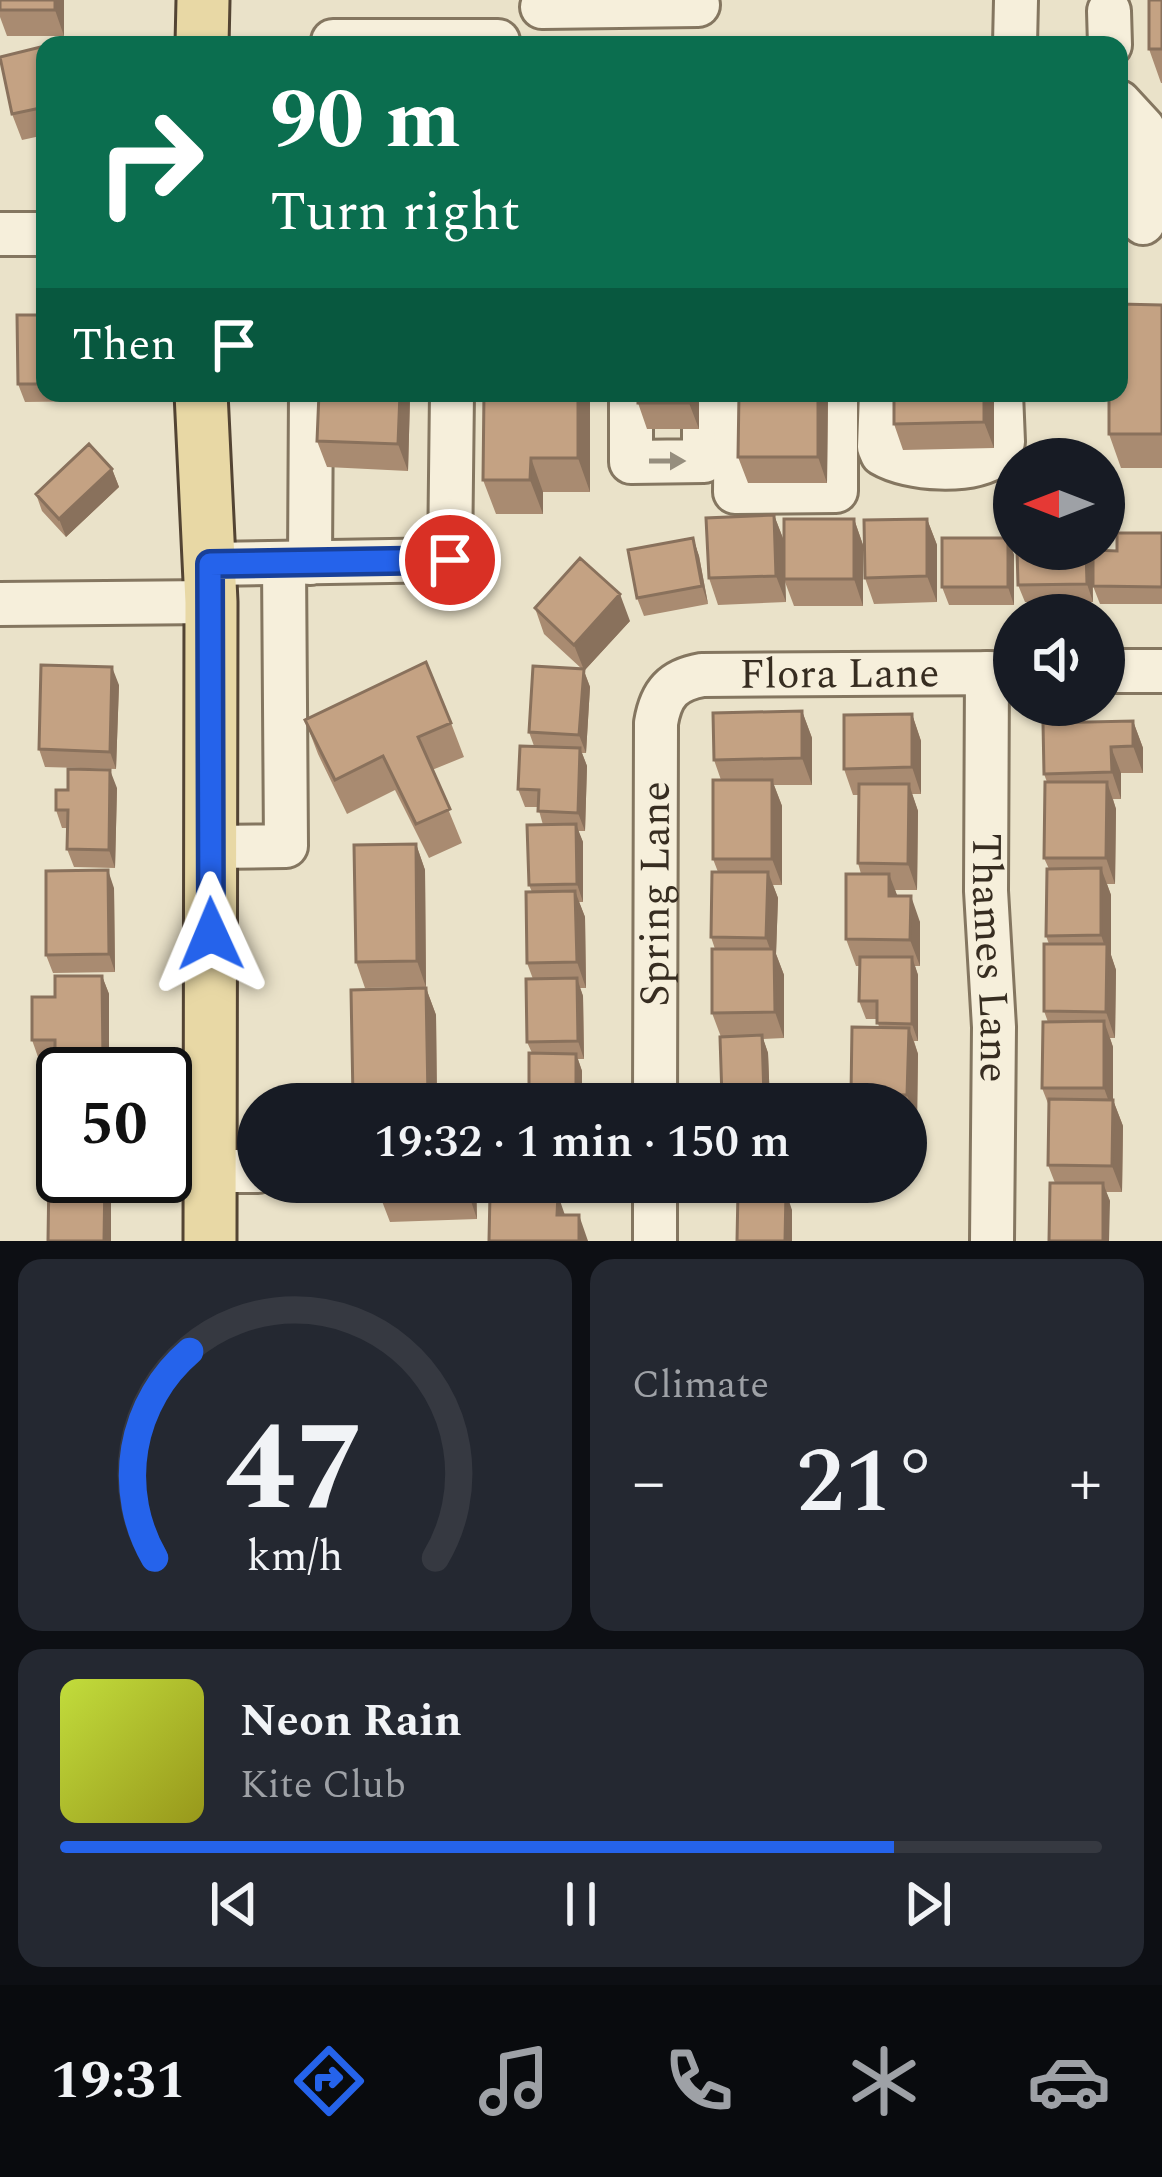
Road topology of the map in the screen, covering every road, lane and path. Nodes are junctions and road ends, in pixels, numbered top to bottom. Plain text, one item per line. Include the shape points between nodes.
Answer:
1 (203, 0) edge
2 (1016, 0) edge
3 (542, 3) edge
4 (697, 17) edge
5 (333, 29) edge
6 (202, 36) edge
7 (416, 36) edge
8 (506, 36) edge
9 (1015, 36) edge
10 (1141, 119) edge
11 (1141, 223) edge
12 (0, 234) edge
13 (36, 234) edge
14 (201, 402) edge
15 (310, 402) edge
16 (452, 402) edge
17 (631, 402) edge
18 (704, 402) edge
19 (736, 402) edge
20 (836, 402) edge
21 (881, 402) edge
22 (1001, 402) edge
23 (297, 563) junction
24 (211, 583) junction
25 (0, 604) edge
26 (1125, 671) edge
27 (1162, 671) edge
28 (993, 673) edge
29 (668, 689) joint
30 (997, 726) edge
31 (210, 847) junction
32 (655, 1083) edge
33 (234, 1171) edge
34 (655, 1203) edge
35 (210, 1241) edge
36 (655, 1241) edge
37 (992, 1241) edge

1 - 6 main road
2 - 9 street
3 - 4 street
3 - 8 street
5 - 7 street
10 - 11 street
12 - 13 street
14 - 24 main road
15 - 23 street
16 - 23 street via 450,560
17 -> 18 street via 631,461 704,461
19 - 20 street via 735,492 836,491
21 - 22 street via 882,454 921,468 997,455
23 - 24 street
23 - 31 street via 286,846
24 - 25 street
24 - 31 main road
26 - 27 street
28 - 29 street, Flora Lane via 703,675
29 - 32 street, Spring Lane via 656,723
30 - 37 street, Thames Lane via 986,891
31 - 33 main road
33 - 35 main road
34 - 36 street

